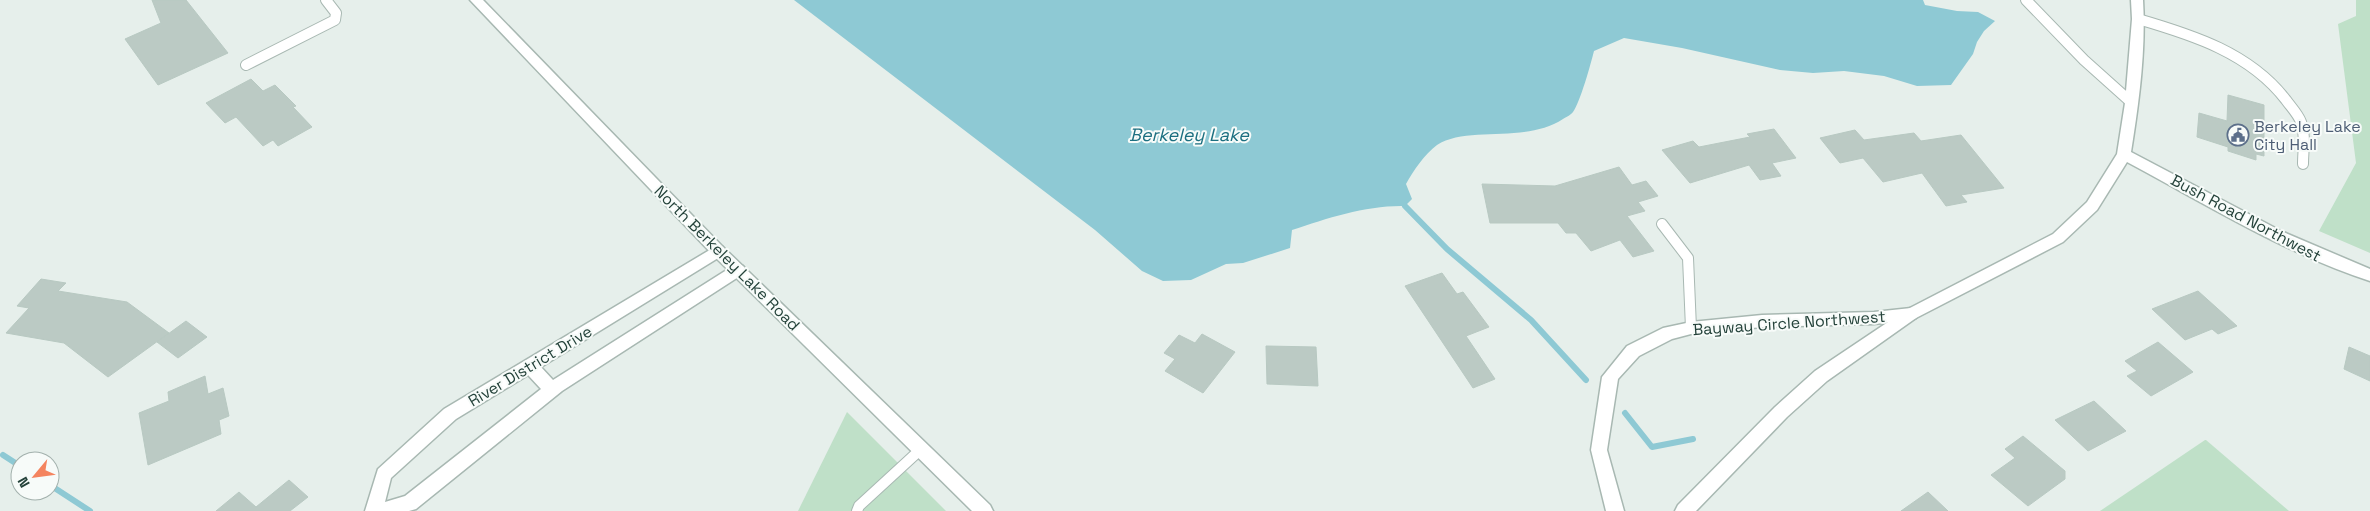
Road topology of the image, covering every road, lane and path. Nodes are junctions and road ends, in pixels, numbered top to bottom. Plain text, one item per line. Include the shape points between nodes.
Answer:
1 (326, 0) edge
2 (476, 0) edge
3 (2026, 0) edge
4 (2137, 0) edge
5 (2138, 19) junction
6 (246, 65) dead end
7 (2132, 103) junction
8 (2124, 154) junction
9 (2303, 164) dead end
10 (1662, 224) dead end
11 (718, 251) junction
12 (738, 270) junction
13 (2370, 275) edge
14 (1911, 314) junction
15 (1691, 328) junction
16 (530, 366) junction
17 (551, 389) junction
18 (920, 450) junction
19 (374, 511) edge
20 (379, 511) edge
21 (857, 511) edge
22 (984, 511) edge
23 (1615, 511) edge
24 (1684, 511) edge

1 - 6 lane via 336,13 335,20
2 - 11 street, North Berkeley Lake Road
3 - 7 lane via 2084,60
4 - 5 street
5 - 7 street
5 - 9 lane via 2178,30 2214,45 2261,72 2283,94 2302,124
7 - 8 street
8 - 13 street, Bush Road Northwest via 2275,235 2327,260
8 - 14 street via 2092,206 2058,238
10 - 15 lane via 1688,258
11 - 12 street, North Berkeley Lake Road
11 - 16 street, River District Drive
12 - 17 street, River District Drive
12 - 18 street, North Berkeley Lake Road
14 - 15 street, Bayway Circle Northwest
14 - 24 street via 1821,376
15 - 23 street, Bayway Circle Northwest via 1669,333 1633,351 1610,377 1599,450
16 - 17 street
16 - 19 street, River District Drive via 450,414 384,474
17 - 20 street, River District Drive via 410,503
18 - 21 lane via 858,506
18 - 22 street, North Berkeley Lake Road

